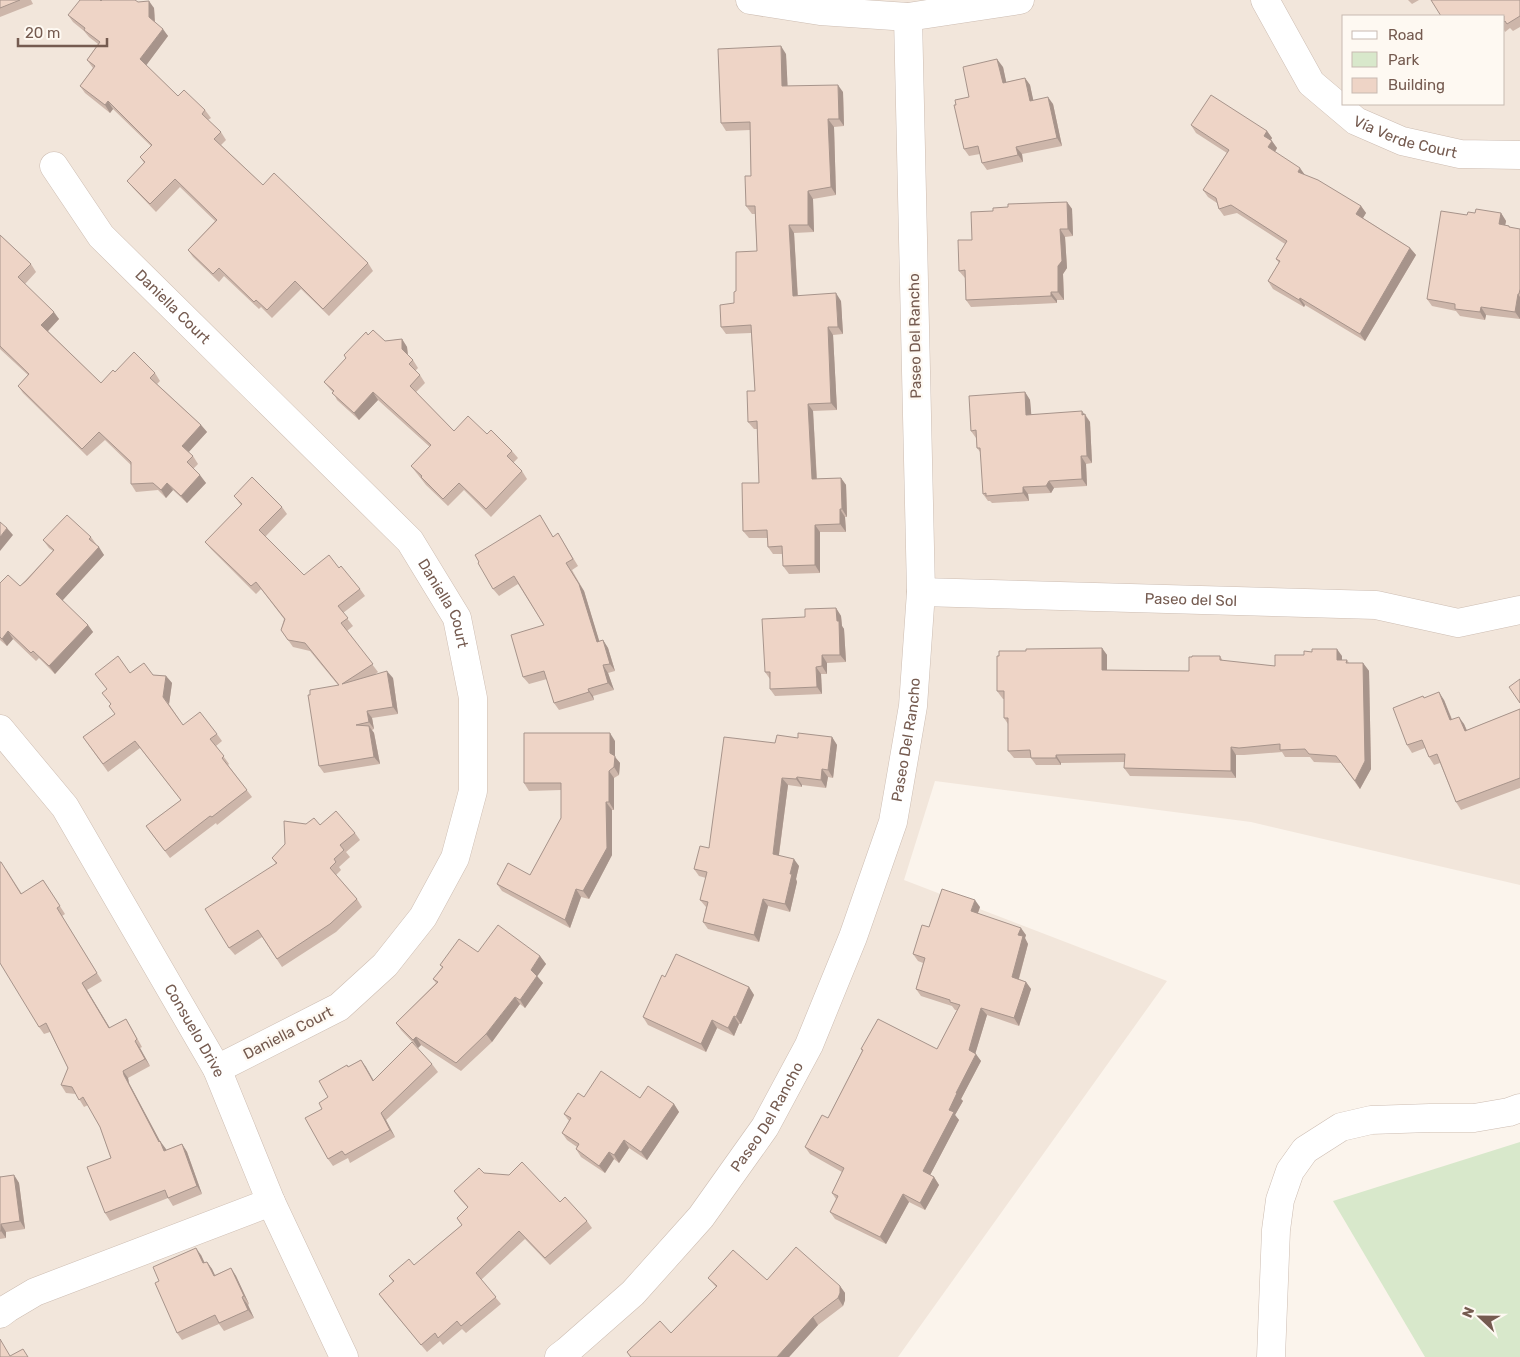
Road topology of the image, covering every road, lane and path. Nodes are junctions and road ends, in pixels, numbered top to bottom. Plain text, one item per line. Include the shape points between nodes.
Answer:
1 (750, 0) edge
2 (1020, 0) edge
3 (1265, 0) edge
4 (908, 17) junction
5 (1520, 155) edge
6 (54, 166) dead end
7 (921, 592) junction
8 (1520, 610) edge
9 (0, 730) edge
10 (217, 1069) junction
11 (1520, 1108) edge
12 (271, 1202) junction
13 (0, 1314) edge
14 (344, 1357) edge
15 (558, 1357) edge
16 (1271, 1357) edge

1 - 4 street via 820,12
2 - 4 street
3 - 5 street, Vía Verde Court via 1311,83 1356,121 1402,141 1450,152
4 - 7 street, Paseo Del Rancho
6 - 10 street, Daniella Court via 101,236 410,541 457,618 474,698 473,791 455,858 423,917 385,965 339,1007
7 - 8 street, Paseo del Sol via 1376,605 1458,624
7 - 15 street, Paseo Del Rancho via 913,706 893,822 854,937 809,1045 764,1127 701,1217 634,1293
9 - 10 street, Consuelo Drive via 65,807
10 - 12 street, Consuelo Drive
11 - 16 street via 1474,1118 1371,1120 1341,1128 1305,1150 1290,1171 1280,1200
12 - 13 street via 36,1292
12 - 14 street, Consuelo Drive

